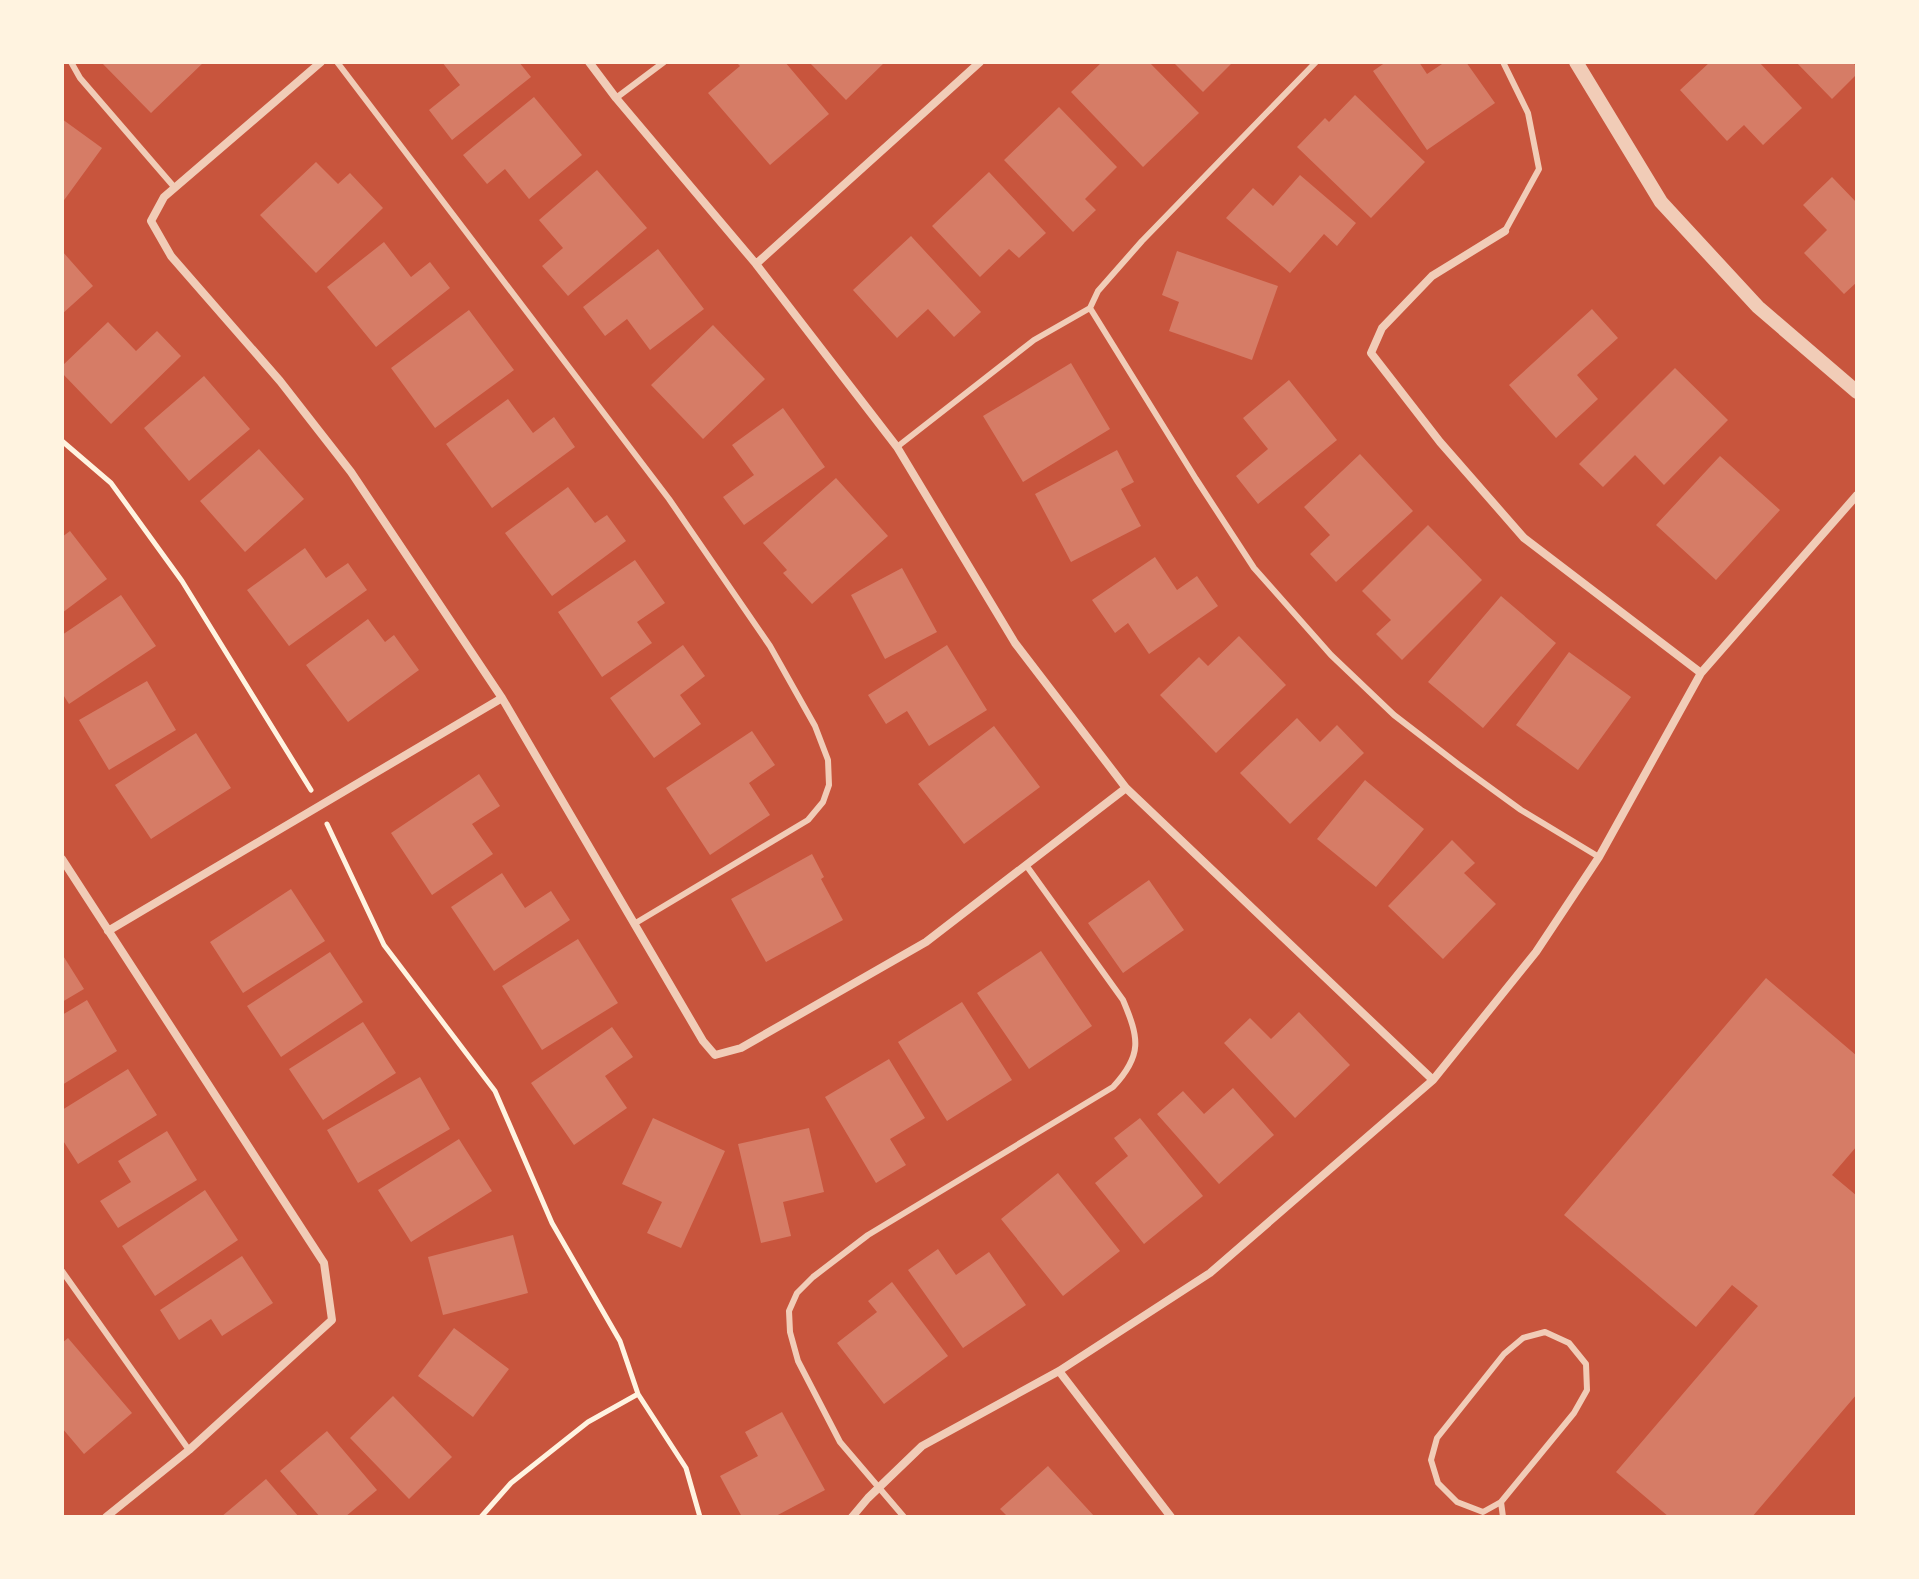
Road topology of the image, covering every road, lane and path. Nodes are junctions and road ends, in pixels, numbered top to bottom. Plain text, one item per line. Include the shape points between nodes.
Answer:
1 (71, 62) edge
2 (321, 62) edge
3 (337, 62) edge
4 (589, 62) edge
5 (664, 62) edge
6 (980, 62) edge
7 (1316, 62) edge
8 (1503, 62) edge
9 (1576, 62) edge
10 (616, 98) junction
11 (175, 188) junction
12 (1505, 231) joint
13 (756, 264) junction
14 (1090, 308) junction
15 (1857, 392) edge
16 (62, 441) edge
17 (897, 447) junction
18 (1857, 495) edge
19 (1701, 673) junction
20 (502, 698) junction
21 (1126, 788) junction
22 (319, 806) junction
23 (1599, 857) junction
24 (62, 859) edge
25 (1026, 865) junction
26 (634, 924) junction
27 (108, 931) junction
28 (1433, 1080) junction
29 (62, 1271) edge
30 (65, 1282) edge
31 (1059, 1371) junction
32 (638, 1394) junction
33 (189, 1450) junction
34 (878, 1488) junction
35 (1501, 1502) junction
36 (106, 1517) edge
37 (481, 1517) edge
38 (700, 1517) edge
39 (852, 1517) edge
40 (904, 1517) edge
41 (1171, 1517) edge
42 (1503, 1517) edge

1 - 11 lane
2 - 11 street
3 - 26 lane via 669,499 770,646 828,760 829,785 808,820
4 - 10 street
5 - 10 lane
6 - 13 street
7 - 14 lane via 1142,241 1098,291
8 - 12 lane via 1528,113 1539,169
9 - 15 street via 1661,202 1758,307
10 - 13 street
11 - 20 street via 151,221 171,256 351,472
12 - 19 street via 1432,276 1382,328 1371,353 1524,538
13 - 17 street
14 - 17 lane via 1034,340
14 - 23 lane via 1254,568 1331,655 1394,715 1459,765
16 - 22 path via 111,483 182,581
17 - 21 street via 1015,643
18 - 19 street
19 - 23 street
20 - 22 street
20 - 26 street
21 - 25 street
21 - 28 street
22 - 27 street
22 - 32 path via 384,945 495,1091 552,1223 620,1341
23 - 28 street via 1536,952
24 - 27 street
25 - 26 street via 926,942 741,1048 715,1055
25 - 34 lane via 1123,1000 1136,1043 1132,1064 1113,1087 868,1235 797,1293 789,1311 798,1361 840,1442
27 - 33 street via 324,1263 332,1320
28 - 31 street via 1210,1273
29 - 30 lane
30 - 33 lane
31 - 34 street via 922,1446
31 - 41 street
32 - 37 path via 588,1422 511,1483
32 - 38 path via 686,1468
33 - 36 street
34 - 39 street
34 - 40 lane
35 - 35 lane via 1483,1512 1457,1502 1438,1483 1431,1460 1437,1438 1504,1354 1523,1338 1545,1332 1569,1343 1586,1364 1587,1390
35 - 42 lane

